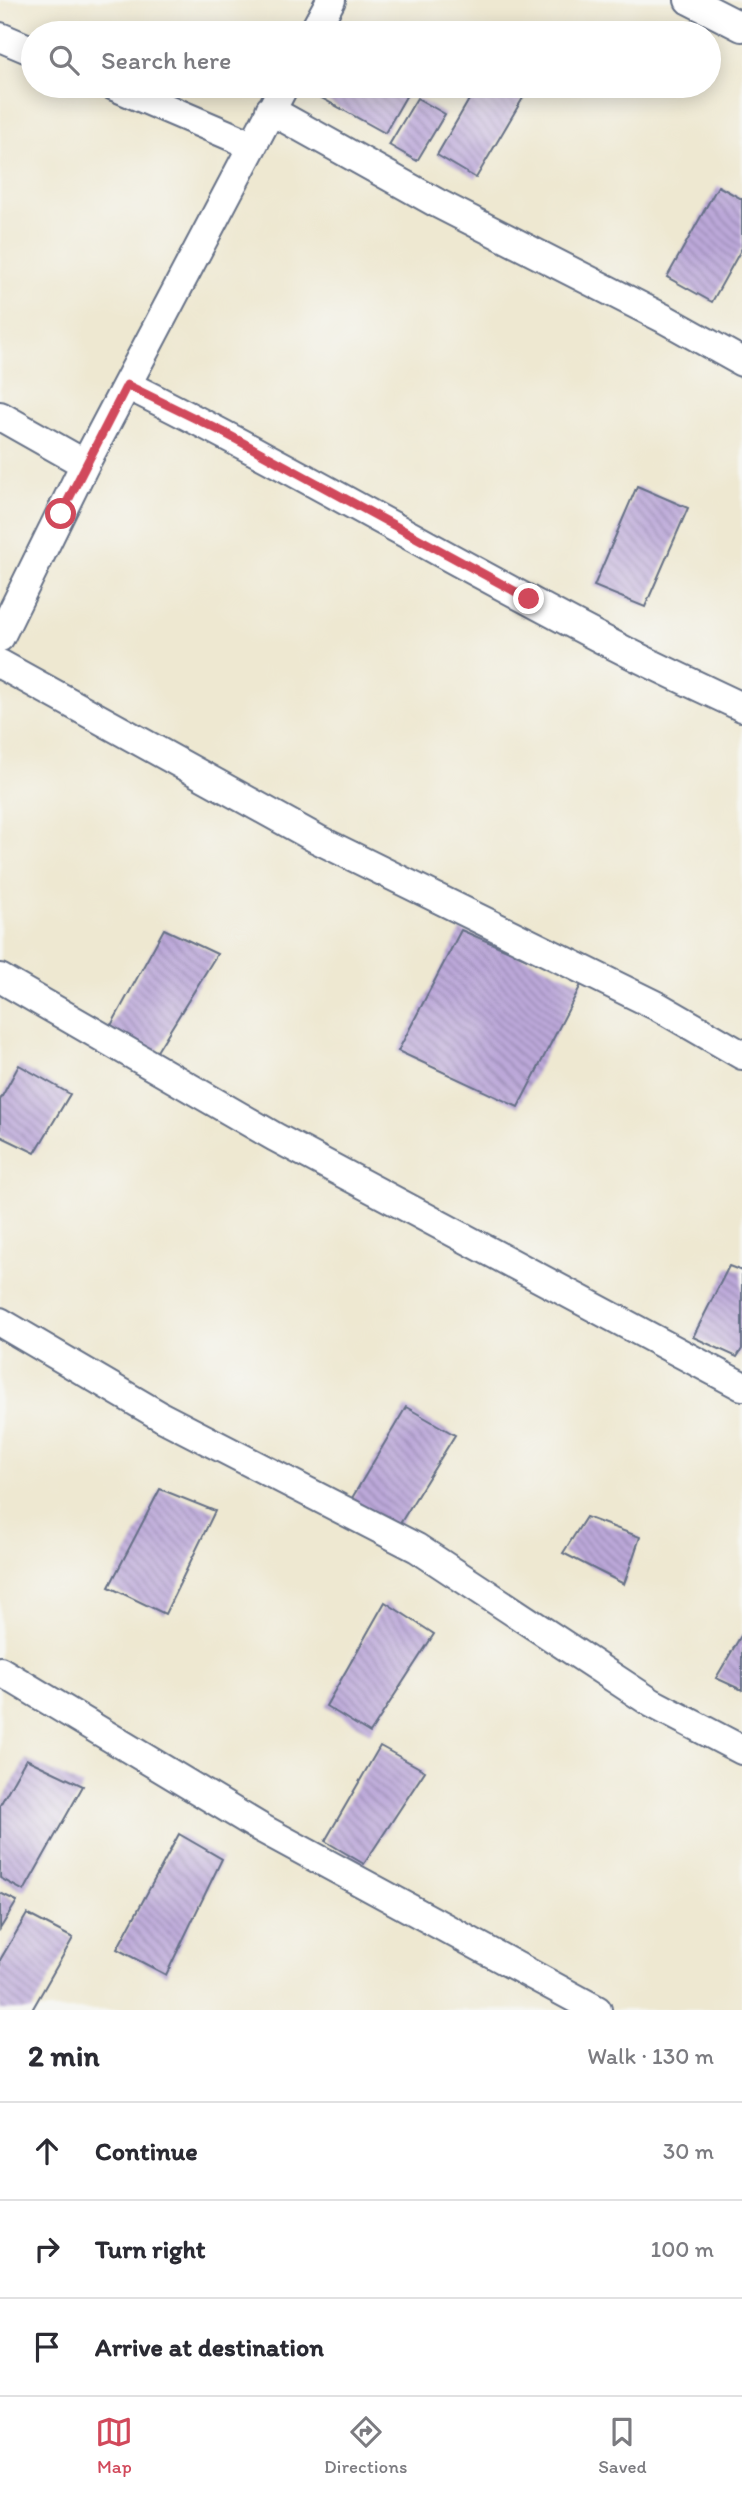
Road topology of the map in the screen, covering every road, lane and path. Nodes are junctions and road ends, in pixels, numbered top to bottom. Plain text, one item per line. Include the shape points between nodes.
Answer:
1 (331, 0) edge
2 (690, 0) edge
3 (320, 21) edge
4 (742, 27) edge
5 (0, 37) edge
6 (21, 46) edge
7 (142, 98) edge
8 (277, 98) edge
9 (270, 110) junction
10 (252, 145) junction
11 (742, 362) edge
12 (127, 385) junction
13 (0, 416) edge
14 (85, 464) junction
15 (0, 637) edge
16 (0, 664) edge
17 (742, 707) edge
18 (0, 978) edge
19 (742, 1055) edge
20 (0, 1322) edge
21 (742, 1386) edge
22 (0, 1671) edge
23 (742, 1750) edge
24 (597, 2010) edge

1 - 3 street
2 - 4 street
5 - 6 street
7 - 10 street
8 - 9 street
9 - 10 street
9 - 11 street
10 - 12 street
12 - 14 street
12 - 17 street via 223,432 627,652
13 - 14 street
14 - 15 street
16 - 19 street via 317,839 659,1007
18 - 21 street via 275,1138
20 - 23 street via 162,1417 417,1548 652,1703
22 - 24 street via 261,1828

